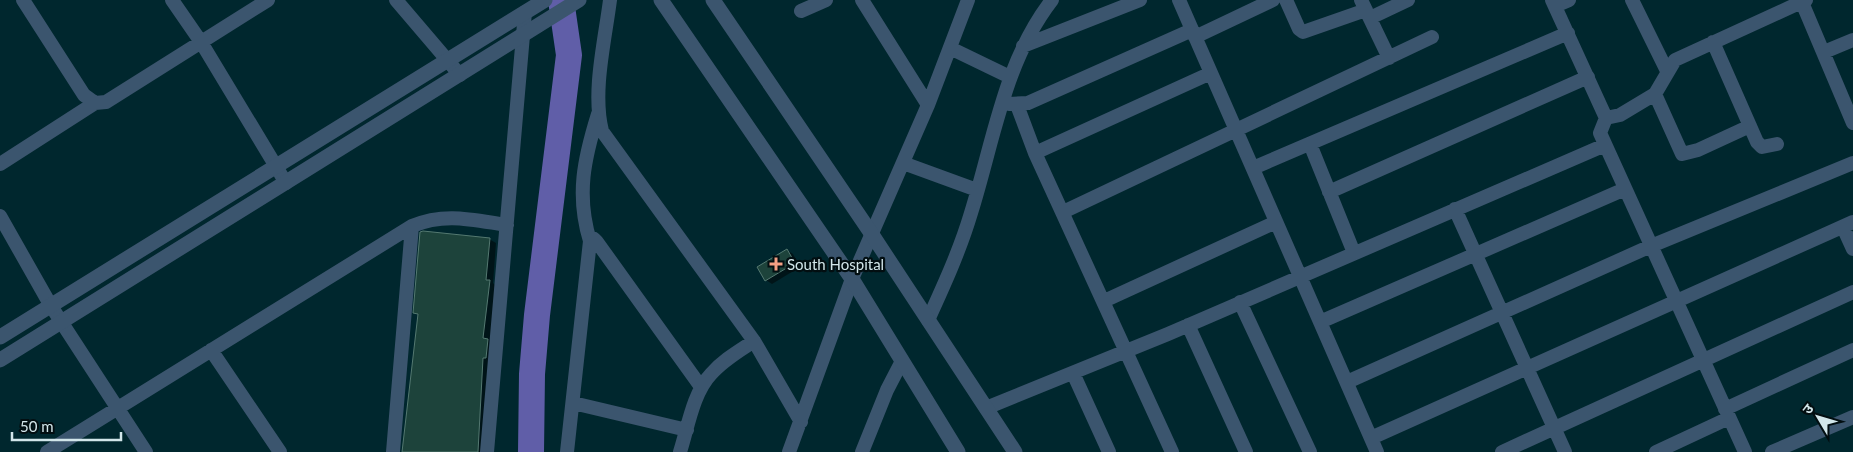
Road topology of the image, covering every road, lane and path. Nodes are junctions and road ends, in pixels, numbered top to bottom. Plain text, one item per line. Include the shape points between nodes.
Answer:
1 (23, 0) edge
2 (172, 0) edge
3 (268, 0) edge
4 (396, 0) edge
5 (545, 0) edge
6 (579, 0) edge
7 (610, 0) edge
8 (661, 0) edge
9 (713, 0) edge
10 (826, 0) edge
11 (862, 0) edge
12 (968, 0) edge
13 (1052, 0) edge
14 (1140, 0) edge
15 (1179, 0) edge
16 (1272, 0) edge
17 (1286, 0) edge
18 (1408, 0) edge
19 (1569, 0) edge
20 (1632, 0) edge
21 (1803, 1) edge
22 (1553, 3) edge
23 (1366, 9) edge
24 (801, 11) dead end
25 (526, 12) junction
26 (1568, 33) junction
27 (1193, 34) junction
28 (523, 36) junction
29 (1432, 37) dead end
30 (1853, 40) edge
31 (201, 42) junction
32 (1713, 42) junction
33 (1023, 46) junction
34 (950, 48) junction
35 (1824, 52) junction
36 (1389, 58) junction
37 (447, 60) junction
38 (1667, 71) junction
39 (1211, 73) junction
40 (460, 75) junction
41 (1010, 77) junction
42 (1588, 77) junction
43 (1655, 94) junction
44 (95, 103) junction
45 (1849, 103) edge
46 (1010, 104) junction
47 (928, 106) junction
48 (598, 114) junction
49 (1606, 118) junction
50 (1853, 123) edge
51 (1750, 126) junction
52 (1236, 131) junction
53 (1310, 144) junction
54 (1777, 144) dead end
55 (1605, 145) junction
56 (1035, 153) junction
57 (903, 163) junction
58 (1853, 163) edge
59 (0, 164) edge
60 (276, 166) junction
61 (1253, 168) junction
62 (286, 183) junction
63 (1625, 189) junction
64 (978, 190) junction
65 (1329, 192) junction
66 (1455, 209) junction
67 (1063, 212) junction
68 (0, 216) edge
69 (1276, 222) junction
70 (1848, 224) edge
71 (507, 225) junction
72 (412, 226) junction
73 (871, 233) junction
74 (590, 241) junction
75 (1651, 246) junction
76 (1853, 249) edge
77 (1354, 253) junction
78 (1475, 254) junction
79 (1300, 276) junction
80 (852, 279) junction
81 (1853, 292) edge
82 (1676, 300) junction
83 (1104, 301) junction
84 (1240, 302) junction
85 (51, 306) junction
86 (1501, 312) junction
87 (928, 320) junction
88 (62, 322) junction
89 (1320, 322) junction
90 (1188, 325) junction
91 (0, 337) edge
92 (754, 341) junction
93 (211, 350) junction
94 (1853, 350) edge
95 (1127, 351) junction
96 (1702, 359) junction
97 (0, 360) edge
98 (902, 361) junction
99 (1527, 369) junction
100 (1073, 373) junction
101 (1347, 382) junction
102 (701, 387) junction
103 (573, 403) junction
104 (118, 407) junction
105 (986, 408) junction
106 (1727, 414) junction
107 (1853, 417) edge
108 (801, 422) junction
109 (687, 430) junction
110 (1555, 430) junction
111 (1372, 438) junction
112 (47, 452) edge
113 (146, 452) edge
114 (280, 452) edge
115 (393, 452) edge
116 (487, 452) edge
117 (567, 452) edge
118 (680, 452) edge
119 (789, 452) edge
120 (862, 452) edge
121 (958, 452) edge
122 (1015, 452) edge
123 (1109, 452) edge
124 (1172, 452) edge
125 (1246, 452) edge
126 (1310, 452) edge
127 (1378, 452) edge
128 (1502, 452) edge
129 (1565, 452) edge
130 (1656, 452) edge
131 (1745, 452) edge
132 (1772, 452) edge

1 - 44 street via 84,95
2 - 31 street
3 - 31 street
4 - 37 street
5 - 25 street
6 - 28 street
7 - 48 street
8 - 80 street
9 - 73 street
10 - 24 street
11 - 47 street
12 - 34 street
13 - 33 street
14 - 33 street
15 - 27 street
16 - 27 street
17 - 23 street via 1303,32
18 - 23 street
19 - 22 street
20 - 38 street
21 - 32 street
21 - 35 street
22 - 26 street
23 - 36 street
25 - 28 street
25 - 37 street
26 - 42 street
26 - 53 street
27 - 39 street
27 - 46 street via 1036,99
28 - 40 street
28 - 71 street
29 - 36 street
30 - 35 street
31 - 44 street via 106,102
31 - 60 street
32 - 38 street via 1674,60
32 - 51 street
33 - 41 street
34 - 41 street
34 - 47 street
35 - 45 street
36 - 52 street
37 - 40 street
37 - 60 street
38 - 43 street
39 - 52 street
39 - 56 street
40 - 62 street
41 - 46 street
42 - 49 street
42 - 65 street
43 - 49 street via 1620,115
43 - 51 street via 1682,154
44 - 59 street
45 - 50 street
46 - 56 street
46 - 64 street
47 - 57 street
48 - 74 street via 588,149 582,195
48 - 92 street via 602,131
49 - 55 street via 1600,133
51 - 54 street via 1762,147
52 - 61 street
52 - 67 street
53 - 61 street
53 - 65 street
55 - 63 street
55 - 66 street
56 - 67 street
57 - 64 street
57 - 73 street
58 - 75 street
60 - 62 street
60 - 85 street
61 - 69 street
62 - 88 street
63 - 75 street
63 - 78 street
64 - 87 street via 959,252
65 - 77 street
66 - 77 street
66 - 78 street
67 - 83 street
68 - 85 street
69 - 79 street
69 - 83 street
70 - 76 street
70 - 82 street
71 - 72 street via 447,217 432,218
71 - 116 street
72 - 93 street
72 - 115 street
73 - 80 street
73 - 87 street
74 - 102 street via 594,239 597,242
74 - 103 street
75 - 82 street
75 - 86 street
77 - 79 street
78 - 86 street
78 - 89 street
79 - 84 street
79 - 89 street
80 - 98 street
80 - 108 street
81 - 96 street
82 - 96 street
82 - 99 street
83 - 95 street
84 - 90 street
84 - 126 street
85 - 88 street
85 - 91 street
86 - 99 street
86 - 101 street
87 - 105 street
88 - 97 street
88 - 104 street
89 - 101 street
90 - 95 street
90 - 125 street
92 - 102 street via 723,362
92 - 108 street
93 - 104 street
93 - 114 street
94 - 106 street
95 - 100 street
95 - 124 street
96 - 106 street
96 - 110 street
98 - 120 street
98 - 121 street
99 - 110 street
99 - 111 street
100 - 105 street
100 - 123 street
101 - 111 street
102 - 109 street
103 - 109 street
103 - 117 street
104 - 112 street
104 - 113 street
105 - 122 street
106 - 130 street
106 - 131 street
107 - 132 street
108 - 119 street
109 - 118 street
110 - 128 street
110 - 129 street
111 - 127 street

